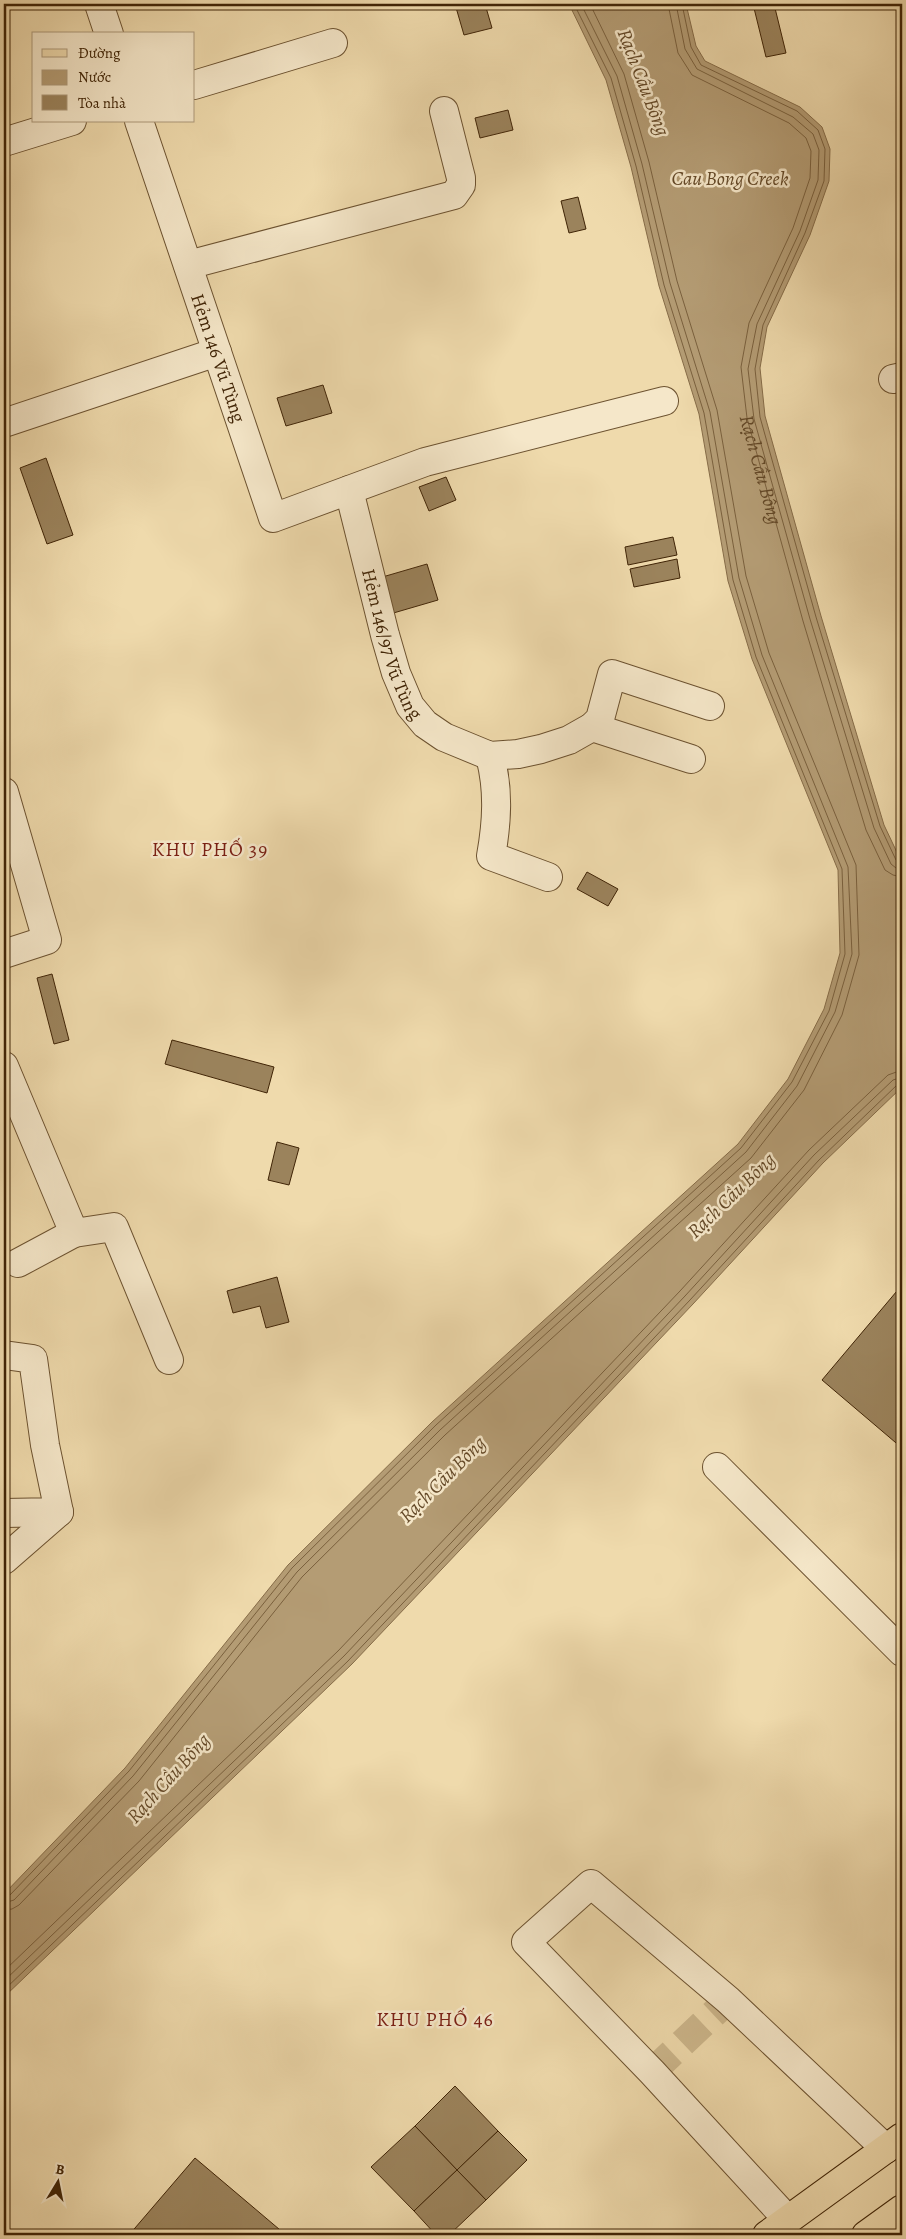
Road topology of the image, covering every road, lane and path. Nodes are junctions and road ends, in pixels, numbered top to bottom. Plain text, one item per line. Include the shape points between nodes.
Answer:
1 (99, 4) edge
2 (108, 32) edge
3 (333, 43) dead end
4 (195, 85) edge
5 (444, 111) dead end
6 (69, 122) edge
7 (139, 122) edge
8 (4, 142) edge
9 (188, 265) junction
10 (217, 352) junction
11 (664, 400) dead end
12 (4, 423) edge
13 (349, 490) junction
14 (710, 706) dead end
15 (592, 727) junction
16 (490, 756) junction
17 (691, 759) dead end
18 (4, 792) edge
19 (548, 877) dead end
20 (4, 954) edge
21 (4, 1066) edge
22 (74, 1234) junction
23 (18, 1263) dead end
24 (4, 1355) edge
25 (169, 1360) dead end
26 (717, 1467) dead end
27 (59, 1512) junction
28 (4, 1513) edge
29 (4, 1560) edge
30 (902, 1652) edge
31 (894, 2143) edge
32 (902, 2209) edge
33 (778, 2227) edge
34 (866, 2235) edge

1 - 2 street
3 - 4 street
5 - 9 street via 461,178 454,195
6 - 8 street
7 - 9 street, Hẻm 146 Vũ Tùng
9 - 10 street, Hẻm 146 Vũ Tùng
10 - 12 street
10 - 13 street, Hẻm 146 Vũ Tùng via 273,518
11 - 13 street via 425,462
13 - 16 street, Hẻm 146/97 Vũ Tùng via 385,634 410,706 425,724 444,737
14 - 15 street via 612,674 600,719
15 - 16 street, Hẻm 146/97 Vũ Tùng via 569,740 541,749
15 - 17 street
16 - 19 street via 497,803 491,856
18 - 20 street via 48,940
21 - 22 street
22 - 23 street
22 - 25 street via 114,1227
24 - 27 street via 33,1359 45,1445
26 - 30 street
27 - 28 street
27 - 29 street
31 - 33 main road
31 - 33 street via 591,1884 526,1942 652,2072
32 - 34 main road

